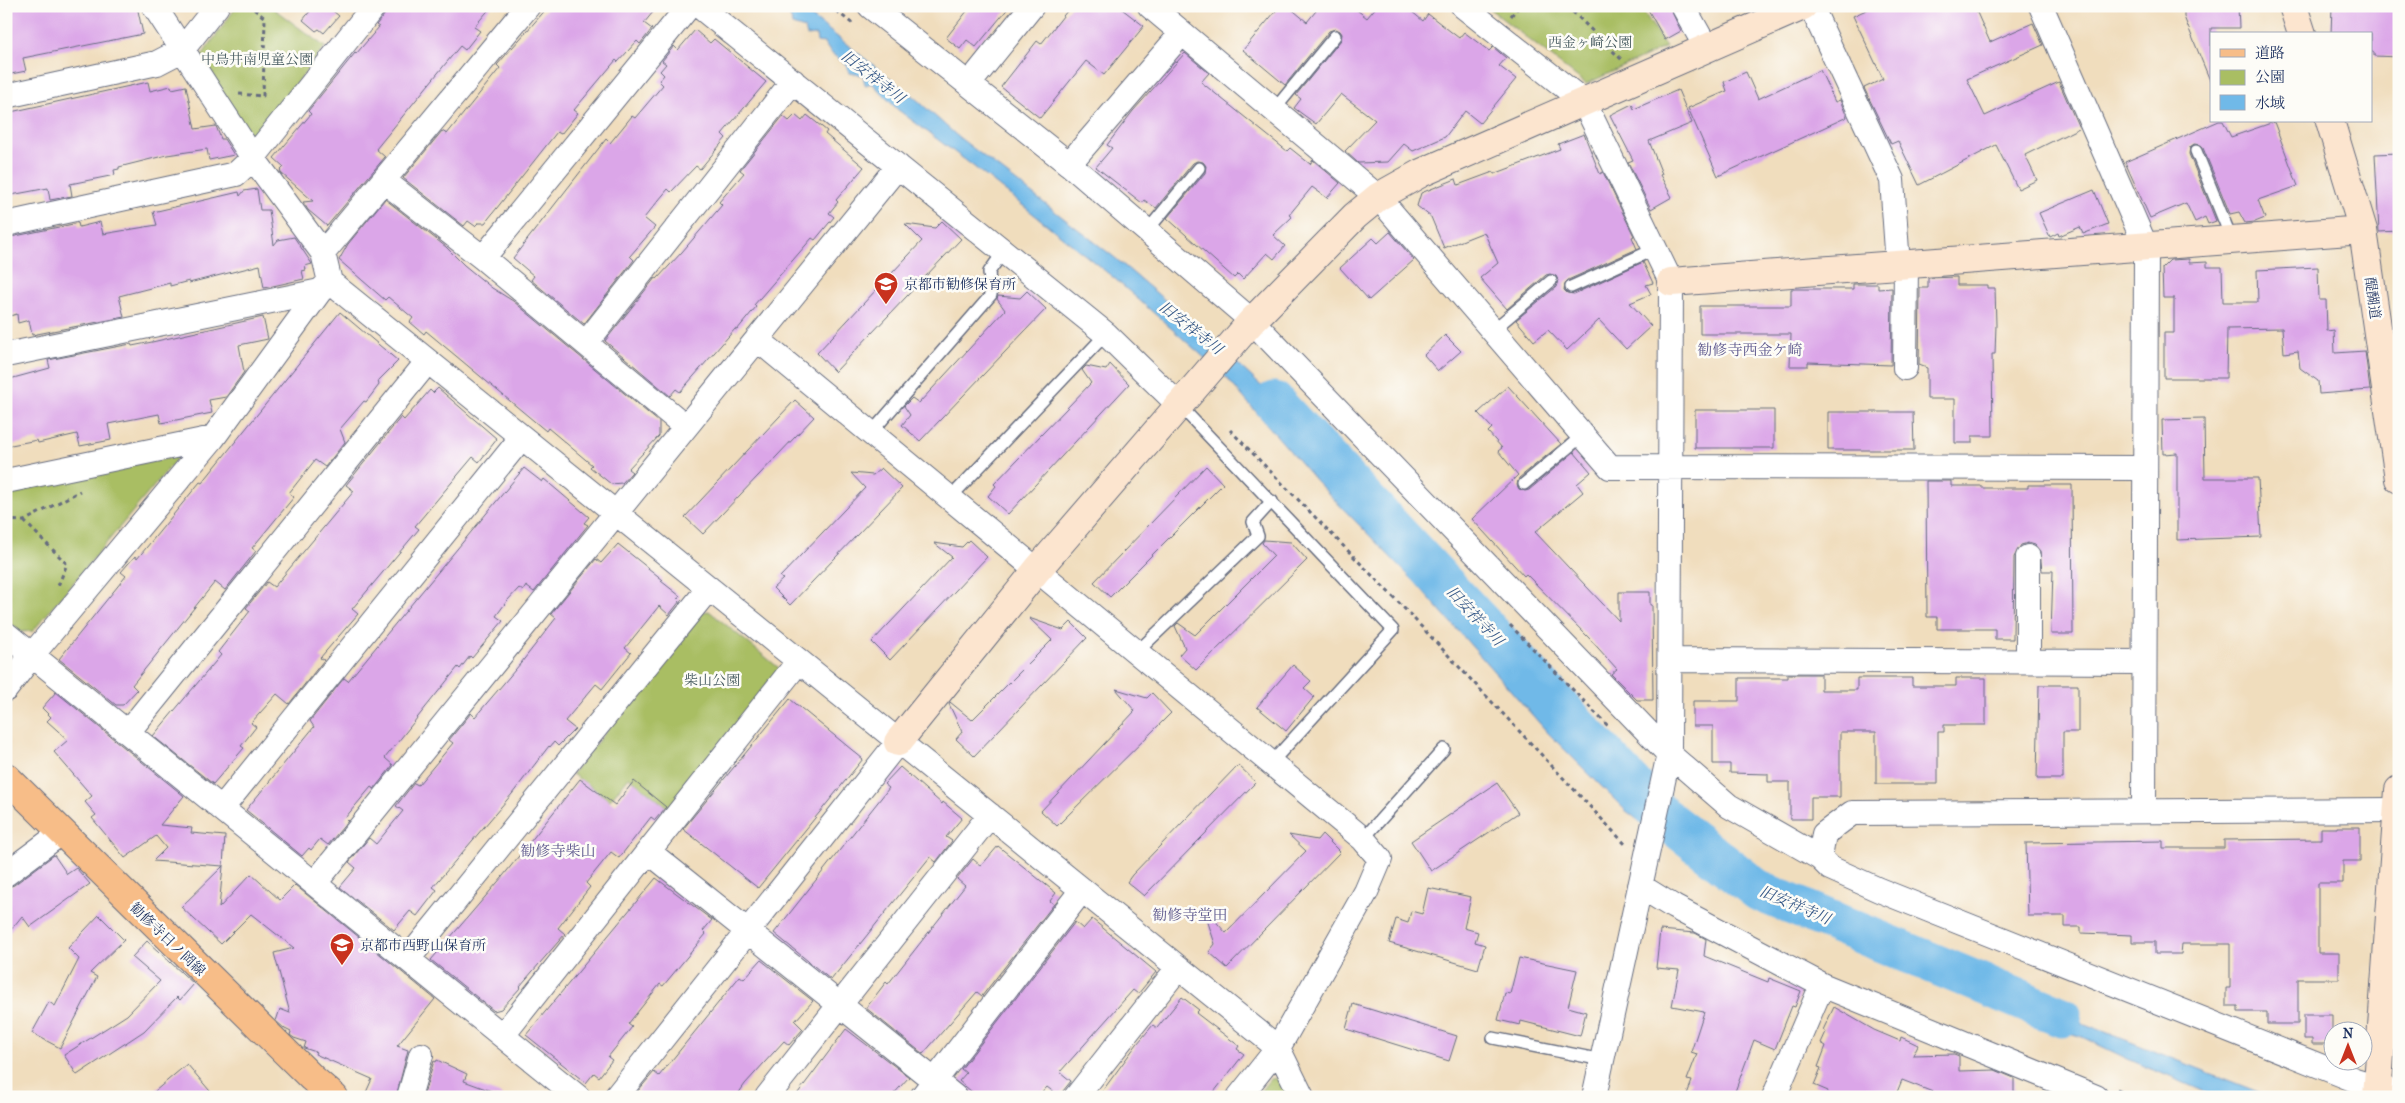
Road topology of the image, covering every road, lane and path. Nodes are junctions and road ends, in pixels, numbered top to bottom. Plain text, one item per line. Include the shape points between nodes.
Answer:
1 (154, 6) edge
2 (216, 6) edge
3 (250, 6) edge
4 (374, 6) edge
5 (528, 6) edge
6 (689, 6) edge
7 (699, 6) edge
8 (830, 6) edge
9 (870, 6) edge
10 (1032, 6) edge
11 (1150, 6) edge
12 (1463, 6) edge
13 (1566, 6) edge
14 (1683, 6) edge
15 (1803, 6) edge
16 (1811, 6) edge
17 (2041, 6) edge
18 (2293, 6) edge
19 (861, 31) dead end
20 (2301, 32) edge
21 (1182, 33) junction
22 (1335, 36) dead end
23 (1707, 48) junction
24 (182, 50) junction
25 (1620, 57) dead end
26 (793, 81) junction
27 (969, 84) junction
28 (209, 90) junction
29 (6, 96) edge
30 (1584, 102) junction
31 (1274, 110) junction
32 (2330, 122) edge
33 (2196, 151) dead end
34 (253, 158) junction
35 (1069, 164) junction
36 (898, 166) junction
37 (1199, 168) dead end
38 (384, 181) junction
39 (1378, 197) junction
40 (6, 224) edge
41 (2363, 230) junction
42 (1147, 231) junction
43 (2232, 240) junction
44 (2146, 247) junction
45 (1655, 249) junction
46 (1004, 251) junction
47 (323, 253) junction
48 (483, 258) junction
49 (1902, 265) junction
50 (1551, 281) dead end
51 (1671, 282) junction
52 (325, 286) junction
53 (1571, 288) dead end
54 (1252, 322) junction
55 (1492, 331) junction
56 (1106, 334) junction
57 (757, 339) junction
58 (586, 343) junction
59 (6, 355) edge
60 (428, 361) junction
61 (1905, 368) dead end
62 (1186, 399) junction
63 (685, 426) junction
64 (1226, 426) dead end
65 (871, 433) junction
66 (1582, 436) junction
67 (522, 437) junction
68 (213, 438) junction
69 (1671, 468) junction
70 (2145, 468) junction
71 (2399, 479) edge
72 (6, 481) edge
73 (1524, 484) dead end
74 (85, 488) dead end
75 (950, 498) junction
76 (1272, 501) junction
77 (615, 512) junction
78 (6, 520) edge
79 (24, 521) junction
80 (2028, 557) dead end
81 (1037, 570) junction
82 (709, 588) junction
83 (66, 614) junction
84 (1506, 621) dead end
85 (6, 634) edge
86 (1137, 652) junction
87 (32, 655) junction
88 (1671, 660) junction
89 (799, 661) junction
90 (2028, 661) junction
91 (2144, 662) junction
92 (6, 689) edge
93 (128, 732) junction
94 (1615, 732) dead end
95 (898, 742) junction
96 (1444, 749) dead end
97 (1669, 754) junction
98 (1271, 763) junction
99 (6, 777) edge
100 (2398, 800) edge
101 (222, 808) junction
102 (2144, 812) junction
103 (990, 815) junction
104 (61, 833) junction
105 (1363, 839) junction
106 (649, 852) junction
107 (1820, 858) junction
108 (1644, 869) junction
109 (6, 874) edge
110 (315, 883) junction
111 (1082, 890) junction
112 (747, 930) junction
113 (408, 960) junction
114 (1178, 968) junction
115 (1822, 985) junction
116 (840, 1005) junction
117 (503, 1035) junction
118 (1493, 1038) dead end
119 (1278, 1048) junction
120 (421, 1055) dead end
121 (1602, 1060) junction
122 (929, 1089) edge
123 (2102, 1091) edge
124 (2384, 1092) edge
125 (334, 1097) edge
126 (409, 1097) edge
127 (578, 1097) edge
128 (616, 1097) edge
129 (768, 1097) edge
130 (955, 1097) edge
131 (1076, 1097) edge
132 (1239, 1097) edge
133 (1302, 1097) edge
134 (1594, 1097) edge
135 (1774, 1097) edge
136 (2135, 1097) edge

1 - 24 street
2 - 24 street
3 - 28 path via 265,18 263,96
4 - 34 street
5 - 38 street
6 - 48 street
7 - 26 street
8 - 19 path
9 - 27 street
10 - 27 street
11 - 21 street
12 - 30 street
13 - 25 path
14 - 23 street
15 - 23 street
16 - 49 street via 1892,180
17 - 44 street
18 - 20 street
21 - 31 street
21 - 35 street
22 - 31 lane
23 - 30 street
24 - 28 street
24 - 29 street via 157,63
26 - 36 street
26 - 58 street
27 - 35 street
28 - 34 street
30 - 39 street via 1420,174
30 - 45 street
31 - 39 street
32 - 41 street, 醍醐道
33 - 43 lane
34 - 40 street via 236,174
34 - 47 street
35 - 42 street
36 - 46 street
36 - 57 street
37 - 42 lane
38 - 47 street
38 - 48 street
39 - 54 street via 1355,216
39 - 55 street
41 - 43 street
41 - 71 street, 醍醐道
42 - 54 street
43 - 44 street
44 - 49 street
44 - 70 street
45 - 51 street
45 - 53 lane
46 - 56 street
46 - 65 lane via 989,272 991,295
47 - 52 street
48 - 58 street
49 - 51 street
49 - 61 street
50 - 55 lane
51 - 69 street
52 - 59 street
52 - 60 street
52 - 68 street
54 - 62 street
54 - 97 street
55 - 66 street
56 - 62 street
56 - 75 lane
57 - 63 street
57 - 65 street
58 - 63 street
60 - 67 street
60 - 93 street
62 - 76 lane
62 - 81 street
63 - 77 street
64 - 108 path via 1402,606
65 - 75 street
66 - 69 street via 1610,467
66 - 73 lane
67 - 77 street
67 - 101 street
68 - 72 street
68 - 83 street
69 - 70 street
69 - 88 street
70 - 91 street
74 - 79 path
75 - 81 street
76 - 86 lane via 1253,522 1258,536
76 - 98 lane via 1393,630
77 - 82 street
77 - 110 street
78 - 79 path
79 - 83 path via 67,564 51,601
80 - 90 street
81 - 86 street
81 - 95 street
82 - 89 street
82 - 113 street
83 - 87 street
84 - 94 path via 1600,721
85 - 87 street
86 - 98 street
87 - 92 street
87 - 93 street
88 - 90 street
88 - 97 street
89 - 95 street
89 - 106 street
90 - 91 street
91 - 102 street
93 - 101 street
95 - 103 street
95 - 112 street
96 - 105 lane
97 - 107 street via 1730,806
97 - 108 street
98 - 105 street
99 - 104 main road, 勧修寺日ノ岡線
100 - 102 street
100 - 124 street
101 - 110 street
102 - 107 street via 1852,813 1824,834
103 - 111 street
103 - 116 street
104 - 109 street
104 - 125 main road, 勧修寺日ノ岡線
105 - 119 street via 1380,859 1366,892
106 - 112 street
106 - 117 street
107 - 124 street via 1830,868 1879,890
108 - 115 street via 1674,907
108 - 121 street
110 - 113 street
111 - 114 street
111 - 122 street
112 - 116 street
112 - 128 street
113 - 117 street
114 - 119 street
114 - 131 street
115 - 123 street
115 - 135 street
116 - 122 street
116 - 129 street
117 - 127 street
118 - 121 lane
119 - 132 street
119 - 133 street
120 - 126 street
121 - 134 street
122 - 130 street
123 - 136 path

